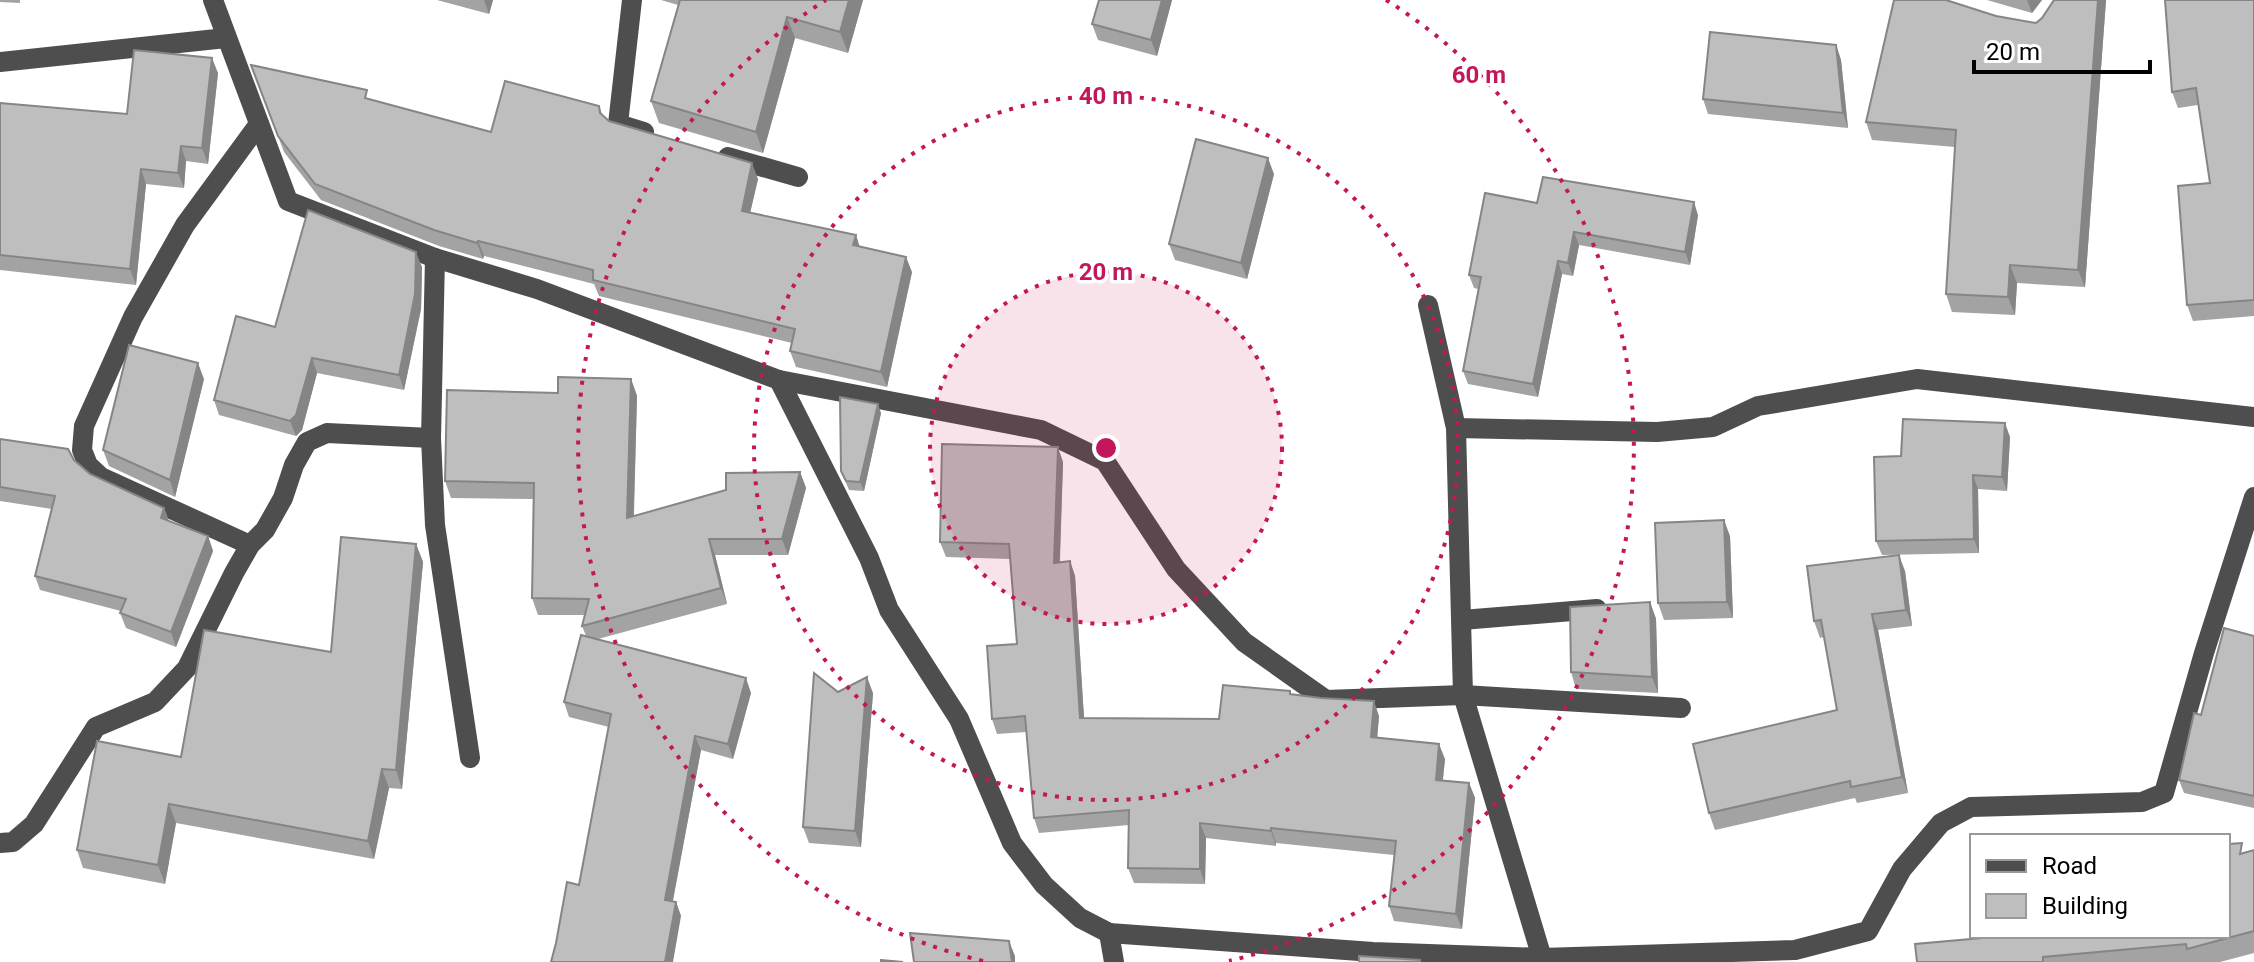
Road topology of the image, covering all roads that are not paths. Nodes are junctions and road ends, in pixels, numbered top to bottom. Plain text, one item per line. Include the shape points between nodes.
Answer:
1 (213, 0) edge
2 (632, 0) edge
3 (226, 38) junction
4 (0, 62) edge
5 (259, 124) junction
6 (663, 137) edge
7 (708, 151) edge
8 (798, 177) dead end
9 (435, 258) junction
10 (1428, 305) dead end
11 (779, 380) junction
12 (2254, 417) edge
13 (1456, 428) junction
14 (431, 438) junction
15 (2254, 497) edge
16 (250, 545) junction
17 (1616, 607) edge
18 (1462, 620) junction
19 (1463, 695) junction
20 (1681, 708) dead end
21 (470, 758) dead end
22 (0, 843) edge
23 (1109, 933) junction
24 (1542, 960) edge
25 (1114, 962) edge

1 - 3 street
2 - 6 street via 618,124
3 - 4 street
3 - 5 street
5 - 9 street via 288,201
5 - 16 street via 185,225 133,317 84,426 82,450 101,477
7 - 8 street
9 - 11 street via 537,289
9 - 14 street
10 - 13 street
11 - 19 street via 1041,430 1105,461 1176,569 1205,601 1244,642 1326,700
11 - 23 street via 869,558 889,610 959,719 1012,843 1044,885 1080,918
12 - 13 street via 1917,379 1758,406 1713,427 1657,432
13 - 18 street
14 - 16 street via 327,433 307,442 283,498
14 - 21 street via 435,525
15 - 24 street via 2164,793 2142,802 1971,807 1941,823 1902,869 1868,931 1824,943 1795,950
16 - 22 street via 172,687 155,702 96,727 34,824 13,842
17 - 18 street
18 - 19 street
19 - 20 street
19 - 24 street
23 - 24 street
23 - 25 street

